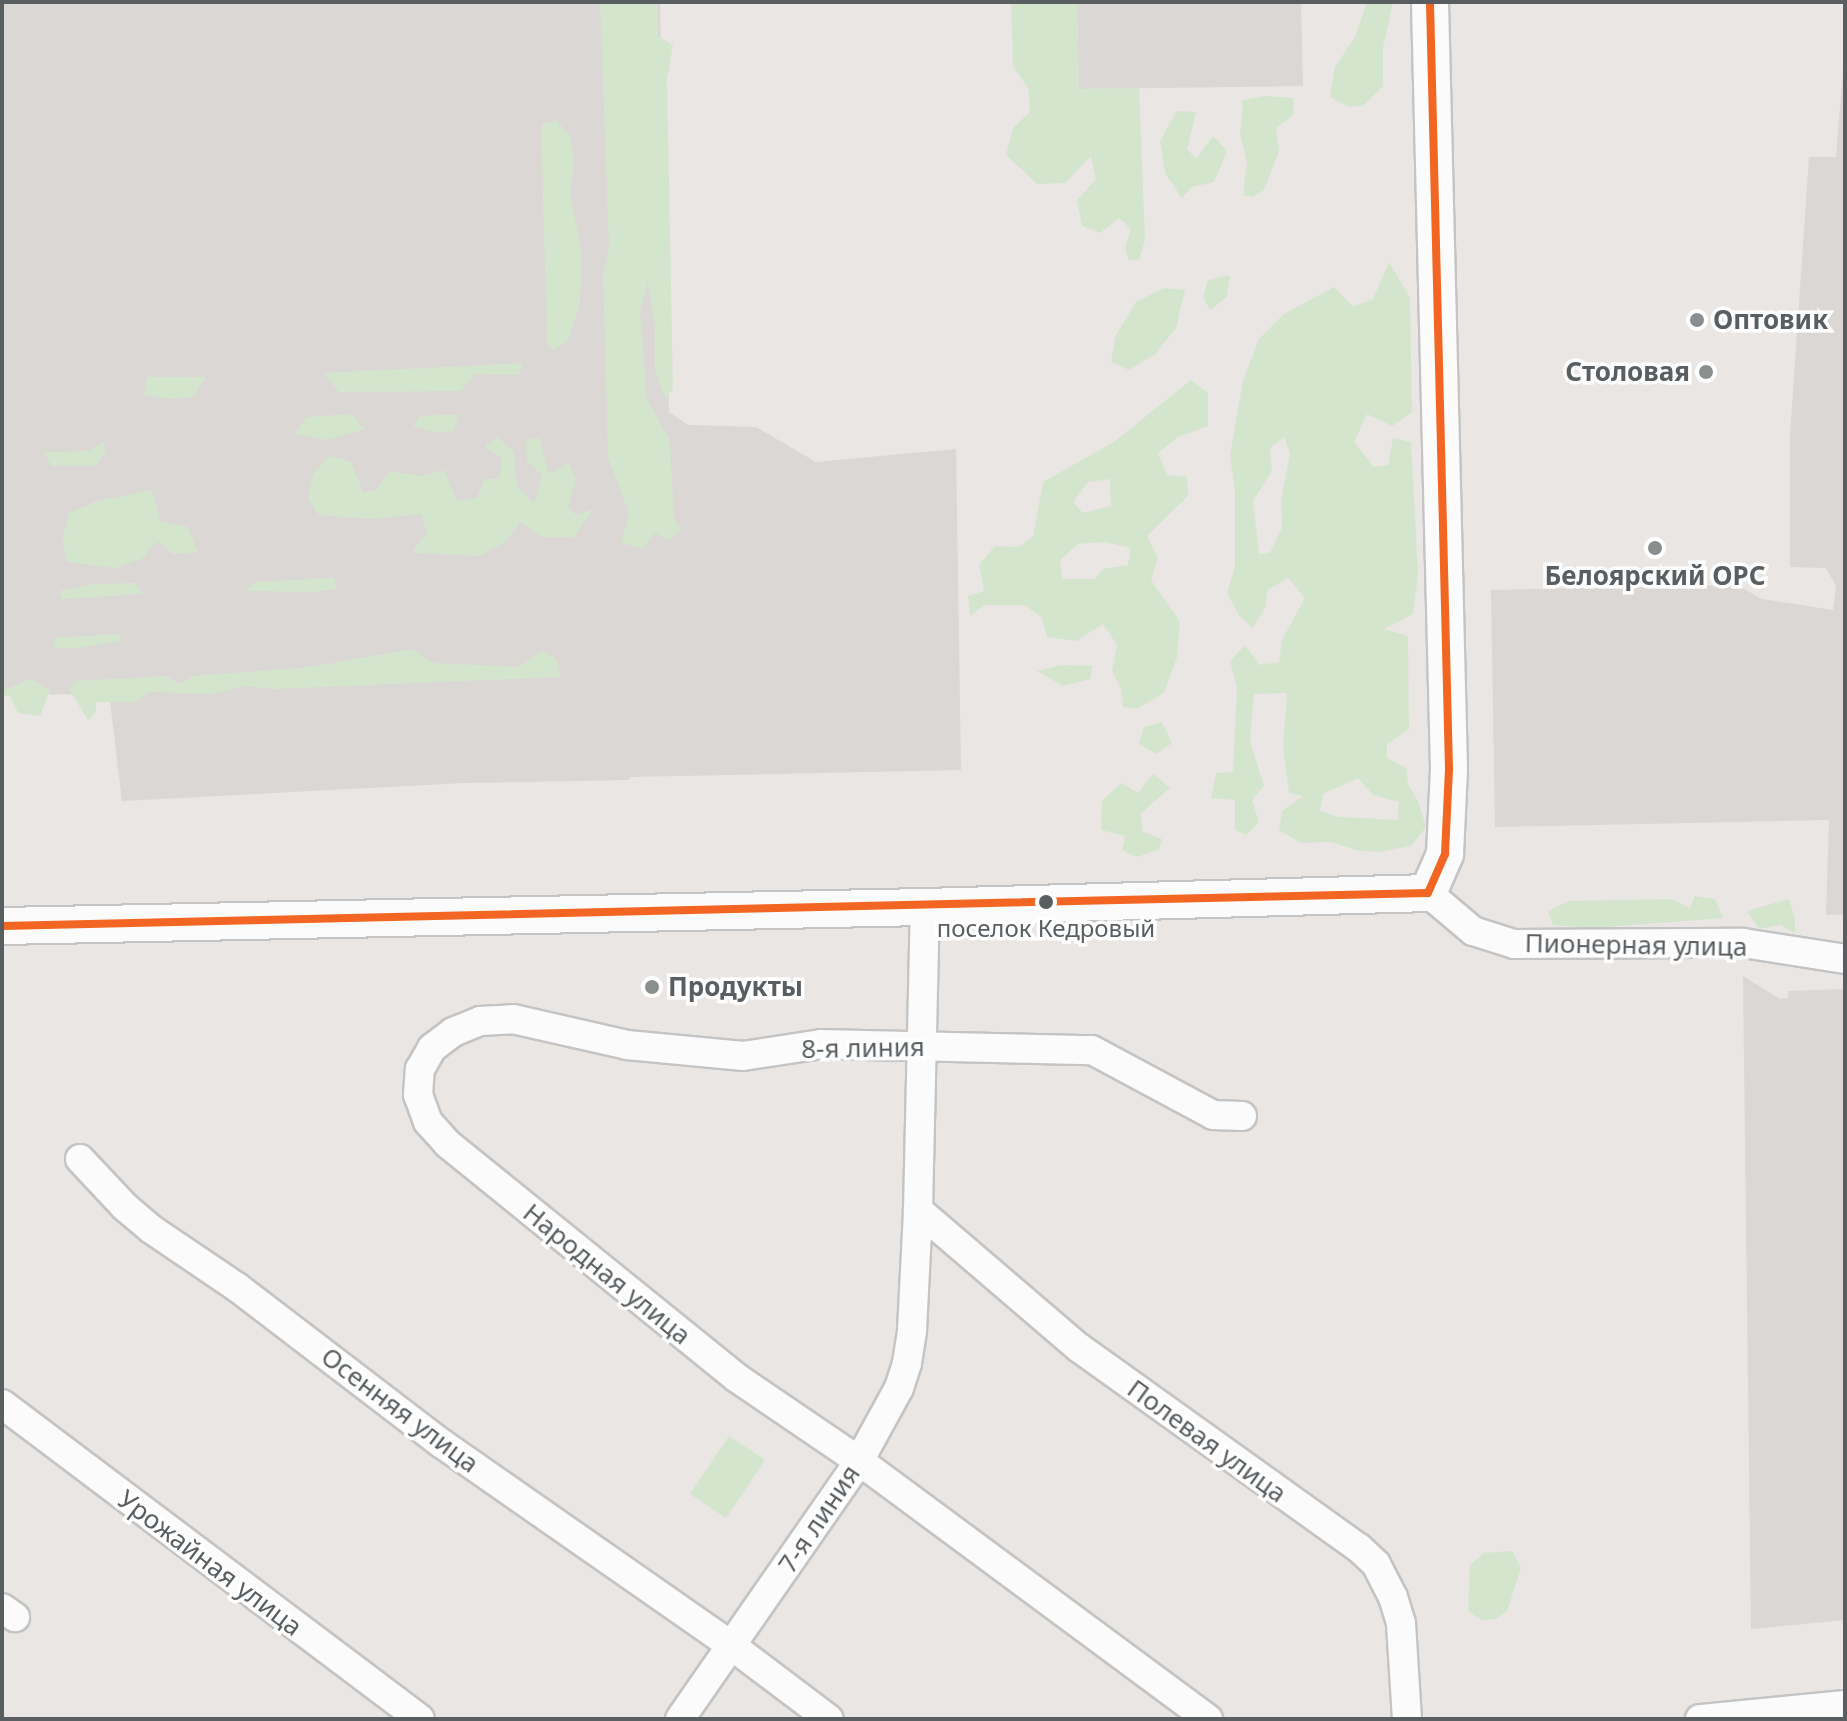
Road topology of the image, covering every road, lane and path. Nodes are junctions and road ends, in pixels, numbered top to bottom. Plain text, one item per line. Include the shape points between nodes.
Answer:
1 (1430, 2) edge
2 (1428, 893) junction
3 (925, 907) junction
4 (2, 926) edge
5 (1845, 959) edge
6 (922, 1046) junction
7 (432, 1048) joint
8 (1242, 1116) dead end
9 (80, 1159) dead end
10 (918, 1210) junction
11 (2, 1404) edge
12 (859, 1461) junction
13 (732, 1646) junction
14 (1845, 1705) edge
15 (420, 1719) edge
16 (680, 1719) edge
17 (829, 1719) edge
18 (1208, 1719) edge
19 (1407, 1719) edge
20 (1700, 1719) edge

1 - 2 street via 1449,769 1445,854
2 - 3 street
2 - 5 street, Пионерная улица via 1473,931 1514,944 1743,943
3 - 4 street
3 - 6 street
6 - 7 street, 8-я линия via 821,1044 743,1056 627,1045 513,1019 480,1021
6 - 8 street, 8-я линия via 1092,1050 1213,1115
6 - 10 street
7 - 12 street, Народная улица via 420,1069 418,1095 428,1122 447,1143 737,1378
9 - 13 street, Осенняя улица via 151,1229 238,1288 441,1443
10 - 12 street, 7-я линия via 912,1330 899,1388
10 - 19 street, Полевая улица via 1078,1347 1376,1564 1401,1624
11 - 15 street, Урожайная улица
12 - 13 street, 7-я линия
12 - 18 street, Народная улица
13 - 16 street
13 - 17 street, Осенняя улица
14 - 20 street

